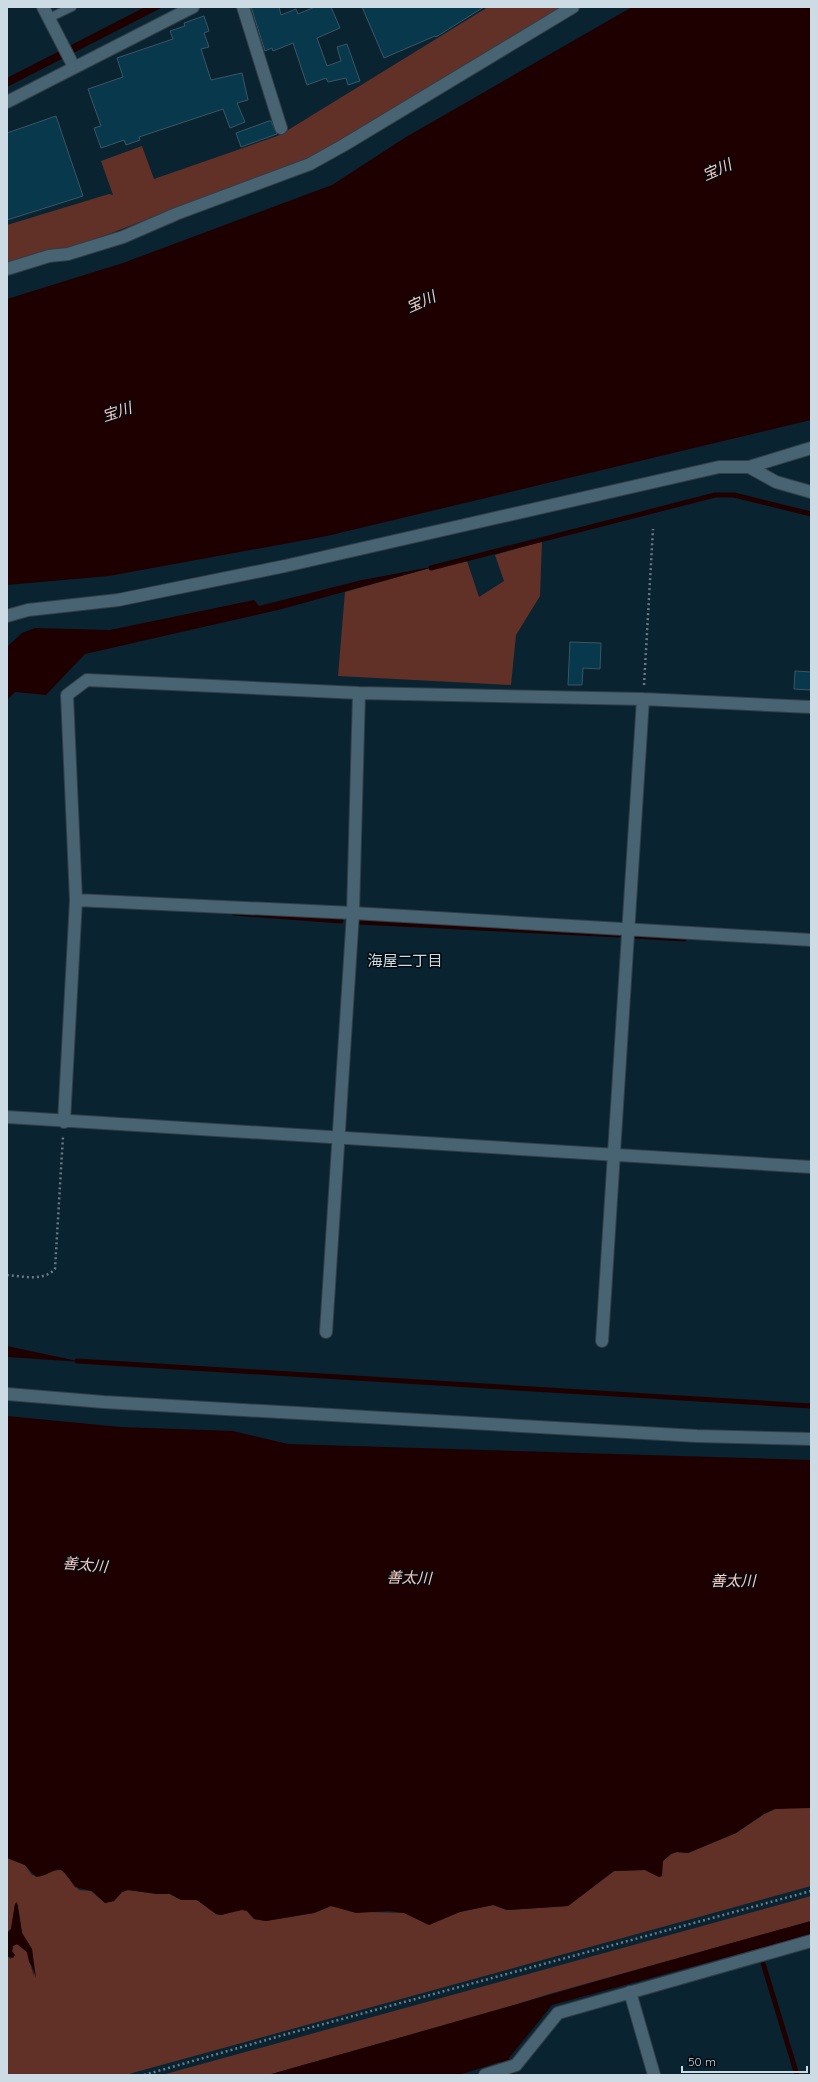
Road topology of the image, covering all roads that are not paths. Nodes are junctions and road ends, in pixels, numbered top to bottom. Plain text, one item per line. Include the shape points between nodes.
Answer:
1 (43, 7) edge
2 (72, 7) edge
3 (193, 7) edge
4 (243, 7) edge
5 (573, 7) edge
6 (49, 18) junction
7 (72, 63) junction
8 (7, 102) edge
9 (282, 128) dead end
10 (7, 269) edge
11 (811, 448) edge
12 (749, 467) junction
13 (811, 492) edge
14 (7, 616) edge
15 (359, 693) junction
16 (643, 699) junction
17 (811, 707) edge
18 (76, 900) junction
19 (353, 913) junction
20 (628, 929) junction
21 (811, 940) edge
22 (7, 1118) edge
23 (64, 1122) junction
24 (339, 1137) junction
25 (614, 1156) junction
26 (811, 1167) edge
27 (326, 1332) dead end
28 (602, 1341) dead end
29 (7, 1394) edge
30 (811, 1439) edge
31 (811, 1941) edge
32 (630, 1992) junction
33 (485, 2075) edge
34 (654, 2075) edge

1 - 6 street
2 - 6 lane
3 - 7 street
4 - 9 street
5 - 10 street via 310,164 122,237
6 - 7 street
7 - 8 street
11 - 12 street
12 - 13 street via 776,482
12 - 14 street via 720,466 285,566 118,600 28,610
15 - 16 street
15 - 18 street via 87,680 67,695
15 - 19 street
16 - 17 street
16 - 20 street
18 - 19 street
18 - 23 street
19 - 20 street
19 - 24 street
20 - 21 street
20 - 25 street
22 - 23 street
23 - 24 street
24 - 25 street
24 - 27 street
25 - 26 street
25 - 28 street
29 - 30 street via 697,1436
31 - 32 street
32 - 33 street via 558,2013 516,2065
32 - 34 street

